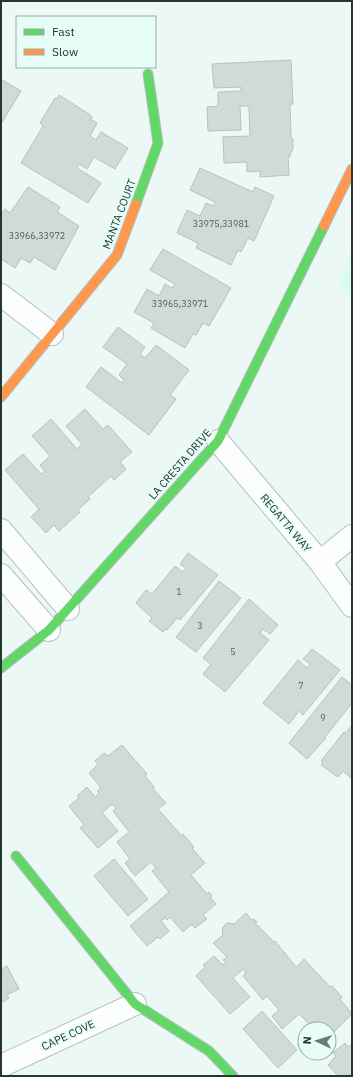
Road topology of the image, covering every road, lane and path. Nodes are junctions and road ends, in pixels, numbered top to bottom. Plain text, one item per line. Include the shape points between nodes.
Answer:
1 (148, 74) dead end
2 (352, 169) edge
3 (1, 295) edge
4 (52, 334) junction
5 (1, 397) edge
6 (218, 441) junction
7 (1, 530) edge
8 (352, 536) edge
9 (320, 562) junction
10 (1, 575) edge
11 (352, 606) edge
12 (68, 609) junction
13 (50, 630) junction
14 (1, 668) edge
15 (16, 856) dead end
16 (135, 1004) junction
17 (1, 1066) edge
18 (234, 1076) edge

1 - 4 street, MANTA COURT via 158,143 117,255
2 - 6 street, LA CRESTA DRIVE
3 - 4 street
4 - 5 street, MANTA COURT
6 - 9 street, REGATTA WAY
6 - 12 street, LA CRESTA DRIVE
7 - 12 street
8 - 9 street
9 - 11 street, REGATTA WAY
10 - 13 street
12 - 13 street, LA CRESTA DRIVE
13 - 14 street, LA CRESTA DRIVE
15 - 16 street
16 - 17 street, CAPE COVE
16 - 18 street via 209,1052

